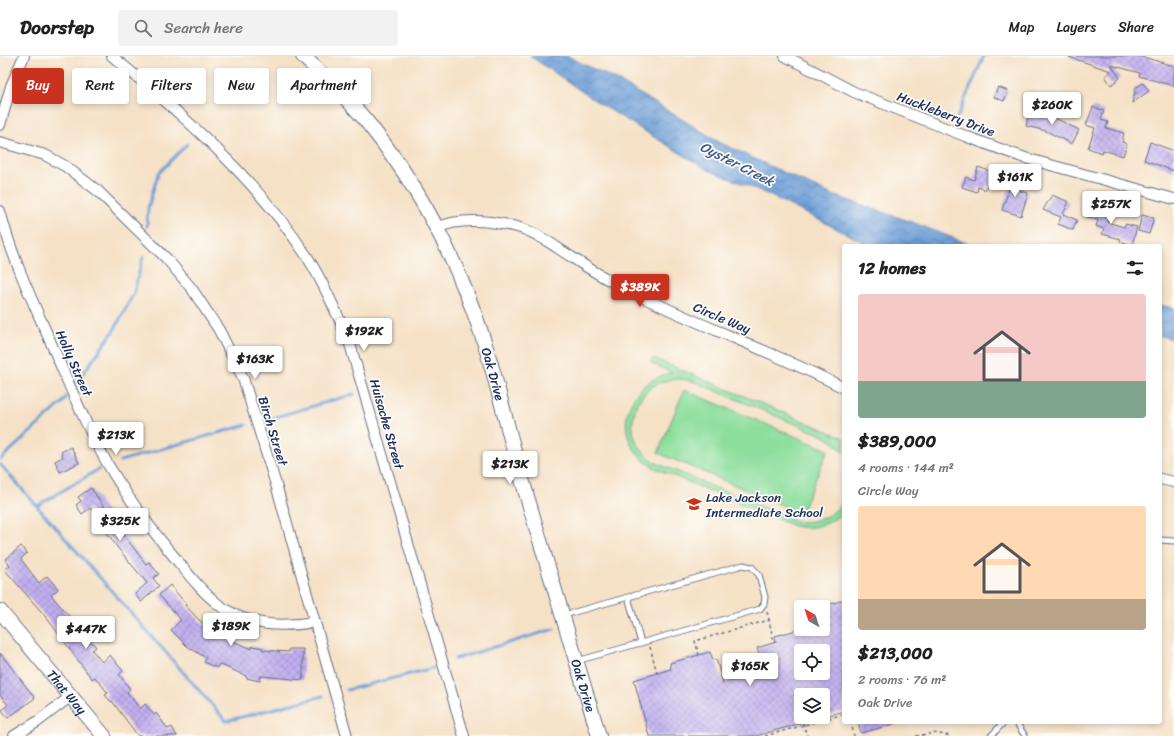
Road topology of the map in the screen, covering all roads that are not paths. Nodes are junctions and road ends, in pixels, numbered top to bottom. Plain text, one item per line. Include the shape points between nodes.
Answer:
1 (24, 56) edge
2 (112, 56) edge
3 (303, 56) edge
4 (785, 56) edge
5 (0, 125) edge
6 (0, 142) edge
7 (1174, 199) edge
8 (0, 211) edge
9 (437, 228) junction
10 (842, 387) edge
11 (1162, 479) edge
12 (1174, 482) edge
13 (1162, 540) edge
14 (1174, 541) edge
15 (628, 597) junction
16 (0, 611) edge
17 (563, 615) junction
18 (314, 622) junction
19 (641, 643) junction
20 (576, 662) junction
21 (71, 696) junction
22 (1002, 724) edge
23 (1017, 724) edge
24 (14, 736) edge
25 (104, 736) edge
26 (347, 736) edge
27 (464, 736) edge
28 (599, 736) edge
29 (991, 736) edge
30 (1025, 736) edge

1 - 5 street via 11,86
2 - 27 street, Huisache Street via 159,95 267,202 306,255 329,296 350,344
3 - 9 street, Oak Drive via 370,125 416,191
4 - 7 street, Huckleberry Drive via 854,92 965,136 1025,158
6 - 18 street, Birch Street via 45,155 65,166 98,191 167,259 207,309 243,378
8 - 18 street, Holly Street via 13,257 89,430 115,476 154,533 202,590 219,605 236,615 250,622 270,626
9 - 10 street, Circle Way via 450,222 484,222 518,228 542,238 583,264 655,303 790,361
9 - 17 street, Oak Drive via 469,298
11 - 12 street
13 - 14 lane
15 - 17 lane
15 - 19 lane
15 - 19 lane via 743,565 752,567 759,574 765,597 760,609
16 - 21 street, That Way
17 - 20 street, Oak Drive
18 - 26 street, Birch Street
19 - 20 lane
20 - 28 street, Oak Drive
21 - 24 street
21 - 25 street, That Way
22 - 29 lane
23 - 30 lane

